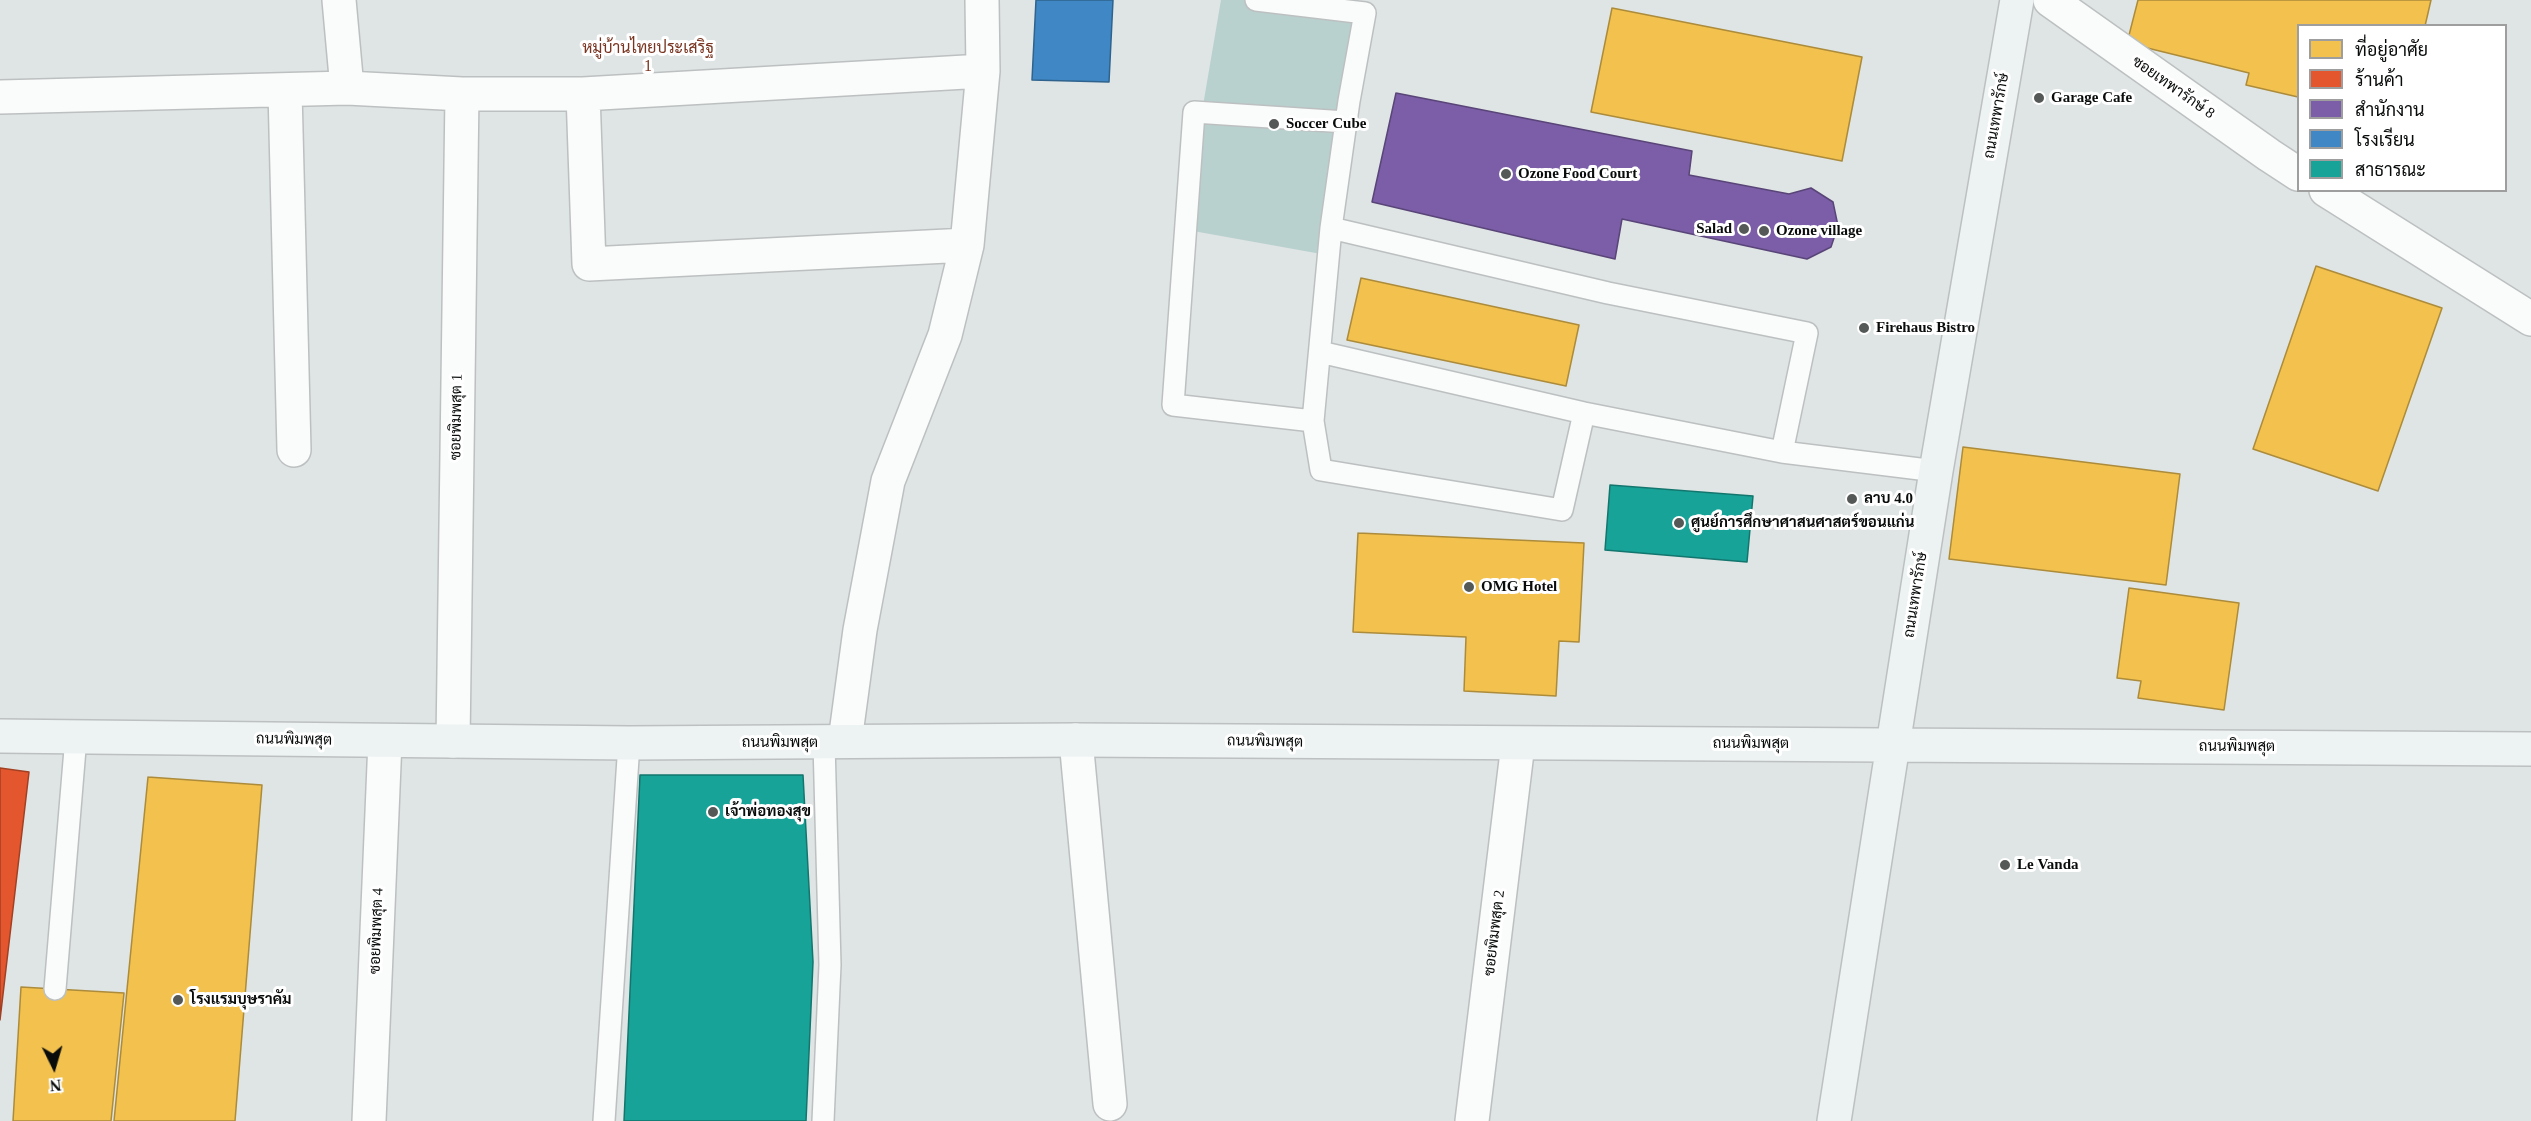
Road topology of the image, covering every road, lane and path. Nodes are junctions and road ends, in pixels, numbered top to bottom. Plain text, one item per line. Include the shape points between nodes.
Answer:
1 (339, 0) edge
2 (982, 0) edge
3 (1256, 0) edge
4 (2017, 0) edge
5 (2050, 0) edge
6 (1367, 7) edge
7 (983, 71) junction
8 (347, 88) junction
9 (285, 91) junction
10 (462, 93) junction
11 (583, 94) junction
12 (0, 97) edge
13 (1346, 122) junction
14 (2297, 173) edge
15 (2329, 192) edge
16 (1331, 228) junction
17 (967, 245) junction
18 (2531, 319) edge
19 (1320, 352) junction
20 (1584, 413) junction
21 (1313, 421) junction
22 (294, 450) dead end
23 (1782, 452) junction
24 (1936, 471) junction
25 (0, 736) edge
26 (76, 737) junction
27 (1076, 740) junction
28 (385, 741) junction
29 (453, 741) junction
30 (835, 742) junction
31 (629, 743) junction
32 (1518, 744) junction
33 (1893, 744) junction
34 (2531, 749) edge
35 (55, 989) dead end
36 (1110, 1104) dead end
37 (369, 1121) edge
38 (604, 1121) edge
39 (824, 1121) edge
40 (1472, 1121) edge
41 (1834, 1121) edge

1 - 8 street
2 - 7 street
3 - 6 lane
4 - 24 street, ถนนเทพารักษ์
5 - 14 street, ซอยเทพารักษ์ 8
6 - 13 lane
7 - 11 street
7 - 17 street
8 - 9 street
8 - 10 street
9 - 12 street
9 - 22 street
10 - 11 street
10 - 29 street, ซอยพิมพสุต 1
11 - 17 street via 589,264
13 - 16 lane
13 - 21 lane via 1194,112 1173,405
15 - 18 street
16 - 19 lane
16 - 23 lane via 1608,293 1807,333
17 - 30 street via 945,335 888,481
19 - 20 lane
19 - 21 lane
20 - 21 lane via 1562,510 1321,470
20 - 23 lane
23 - 24 lane
24 - 33 street, ถนนเทพารักษ์
25 - 26 street, ถนนพิมพสุต
26 - 28 street, ถนนพิมพสุต
26 - 35 lane
27 - 30 street, ถนนพิมพสุต
27 - 32 street, ถนนพิมพสุต
27 - 36 street
28 - 29 street, ถนนพิมพสุต
28 - 37 street, ซอยพิมพสุต 4
29 - 31 street, ถนนพิมพสุต
30 - 31 street, ถนนพิมพสุต
30 - 39 lane
31 - 38 lane
32 - 33 street, ถนนพิมพสุต
32 - 40 street, ซอยพิมพสุต 2
33 - 34 street, ถนนพิมพสุต
33 - 41 street, ถนนเทพารักษ์

